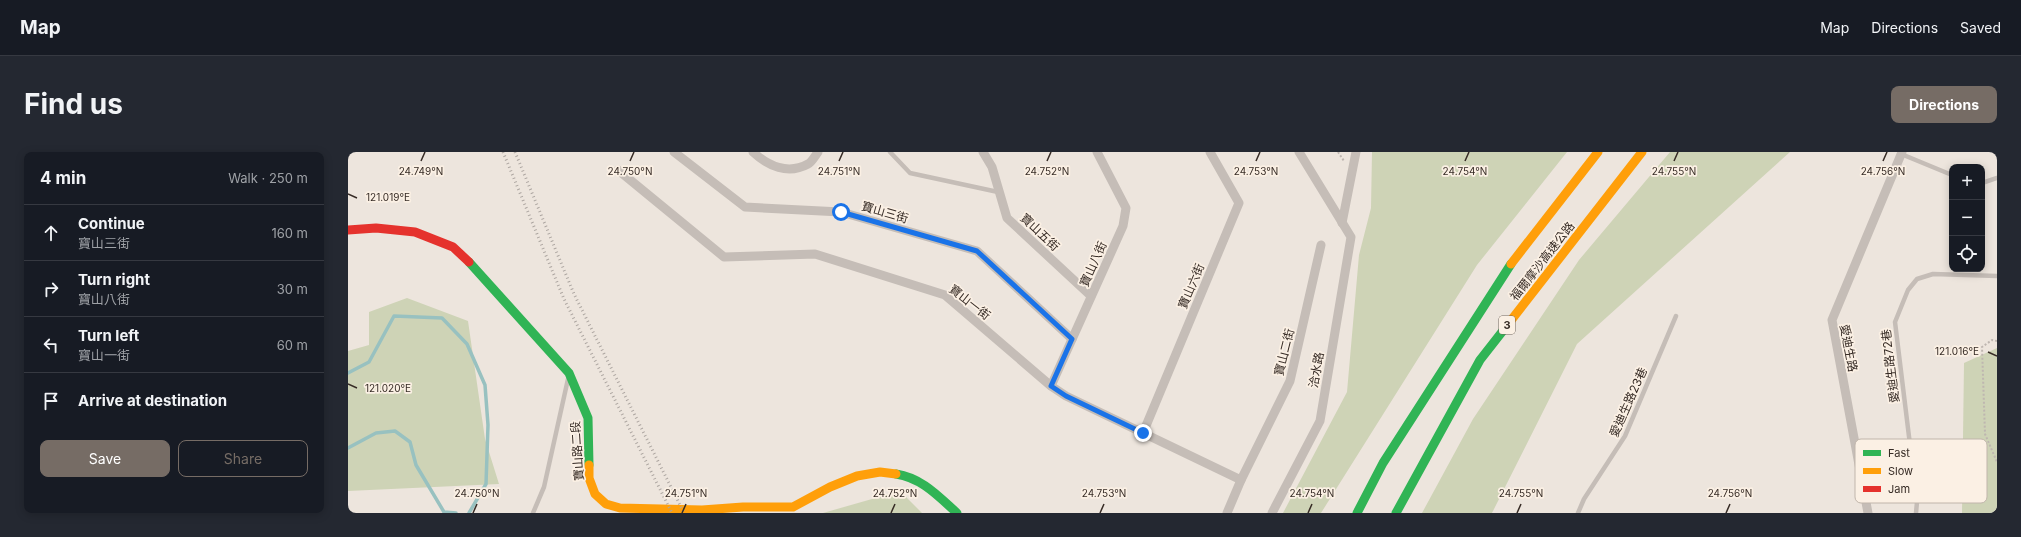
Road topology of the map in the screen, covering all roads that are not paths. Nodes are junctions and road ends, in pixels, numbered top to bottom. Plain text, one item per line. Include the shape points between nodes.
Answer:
1 (674, 152) edge
2 (753, 152) edge
3 (818, 152) edge
4 (890, 152) edge
5 (983, 152) edge
6 (1097, 152) edge
7 (1210, 152) edge
8 (1299, 152) edge
9 (1356, 152) edge
10 (1598, 152) edge
11 (1642, 152) edge
12 (1901, 153) edge
13 (618, 170) dead end
14 (1949, 174) edge
15 (1997, 178) edge
16 (1985, 182) edge
17 (998, 192) junction
18 (1342, 223) junction
19 (348, 230) edge
20 (1321, 246) dead end
21 (1997, 276) edge
22 (1091, 296) junction
23 (1676, 316) dead end
24 (1072, 339) junction
25 (569, 373) junction
26 (1051, 386) junction
27 (1143, 433) junction
28 (1909, 439) edge
29 (1855, 443) edge
30 (1241, 480) junction
31 (1866, 503) edge
32 (1917, 503) edge
33 (533, 513) edge
34 (957, 513) edge
35 (1227, 513) edge
36 (1272, 513) edge
37 (1357, 513) edge
38 (1396, 513) edge
39 (1578, 513) edge
40 (1868, 513) edge
41 (1916, 513) edge

1 - 24 street, 寶山三街 via 745,207 841,212 977,251
2 - 3 street via 763,161 785,170 808,164
4 - 17 lane via 910,173
5 - 17 street, 寶山五街 via 992,167
6 - 22 street, 寶山八街 via 1126,208 1123,226
7 - 27 street, 寶山六街 via 1239,202
8 - 18 street, 洽水路
9 - 18 street
10 - 37 main road, 福爾摩沙高速公路 / 3 via 1507,270 1383,463
11 - 38 main road, 福爾摩沙高速公路 / 3 via 1480,360
12 - 14 lane
12 - 29 street, 愛迪生路 via 1832,320
13 - 26 street, 寶山一街 via 724,257 815,254 945,295
15 - 16 lane
17 - 22 street, 寶山五街 via 1007,218
18 - 36 street, 洽水路 via 1351,237 1320,421
19 - 25 main road, 寶山路二段 via 376,228 415,232 453,247
20 - 30 street, 寶山二街 via 1290,381
21 - 28 lane, 愛迪生路72巷 via 1933,274 1916,279 1908,290 1895,322
22 - 24 street, 寶山八街
23 - 39 lane, 愛迪生路23巷 via 1625,436 1584,499
24 - 26 street, 寶山八街
25 - 33 lane via 544,487
25 - 34 main road, 寶山路二段 via 588,418 589,478 595,494 606,504 620,508 702,510 793,507 857,476 880,472 908,476 924,484
26 - 27 street, 寶山一街 via 1066,396
27 - 30 street, 寶山一街
30 - 35 street
31 - 40 street, 愛迪生路
32 - 41 lane, 愛迪生路72巷

